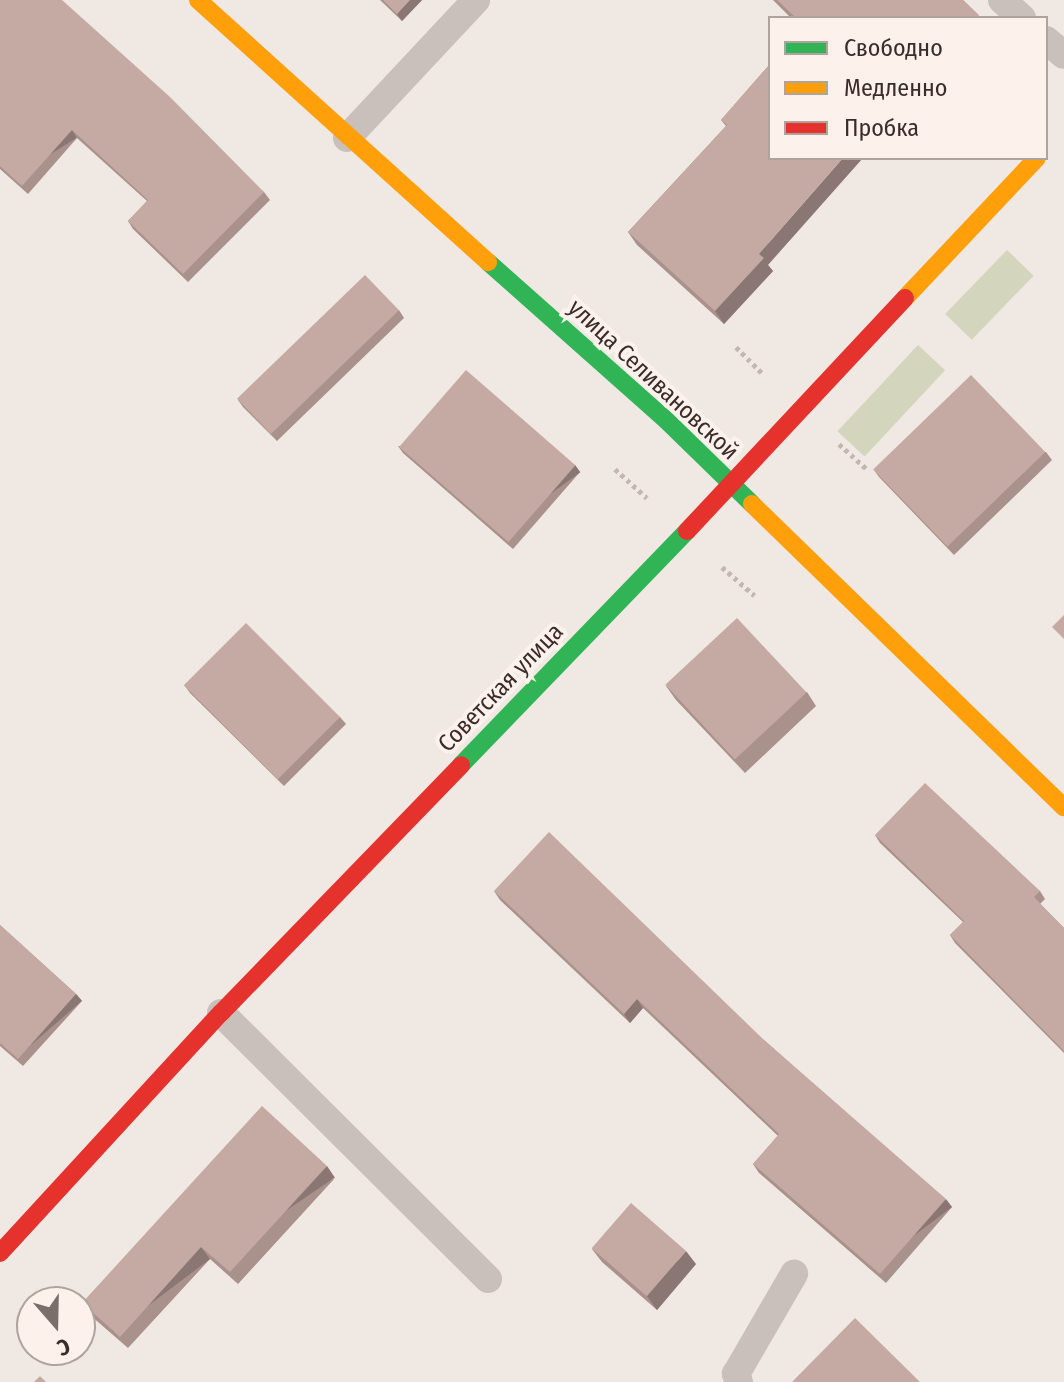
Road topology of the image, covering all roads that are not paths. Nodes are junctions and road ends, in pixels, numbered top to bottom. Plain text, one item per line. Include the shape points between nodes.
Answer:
1 (198, 0) edge
2 (476, 0) edge
3 (1002, 0) edge
4 (1020, 16) edge
5 (1048, 42) edge
6 (1064, 55) edge
7 (347, 138) junction
8 (1035, 160) edge
9 (730, 483) junction
10 (1064, 807) edge
11 (221, 1013) junction
12 (0, 1253) edge
13 (794, 1274) dead end
14 (488, 1279) dead end
15 (739, 1382) edge

1 - 7 street, улица Селивановской
2 - 7 lane
3 - 4 lane
5 - 6 lane
7 - 9 street, улица Селивановской
8 - 9 street, Советская улица
9 - 10 street, улица Селивановской
9 - 11 street, Советская улица
11 - 12 street, Советская улица
11 - 14 lane
13 - 15 lane via 736,1374

